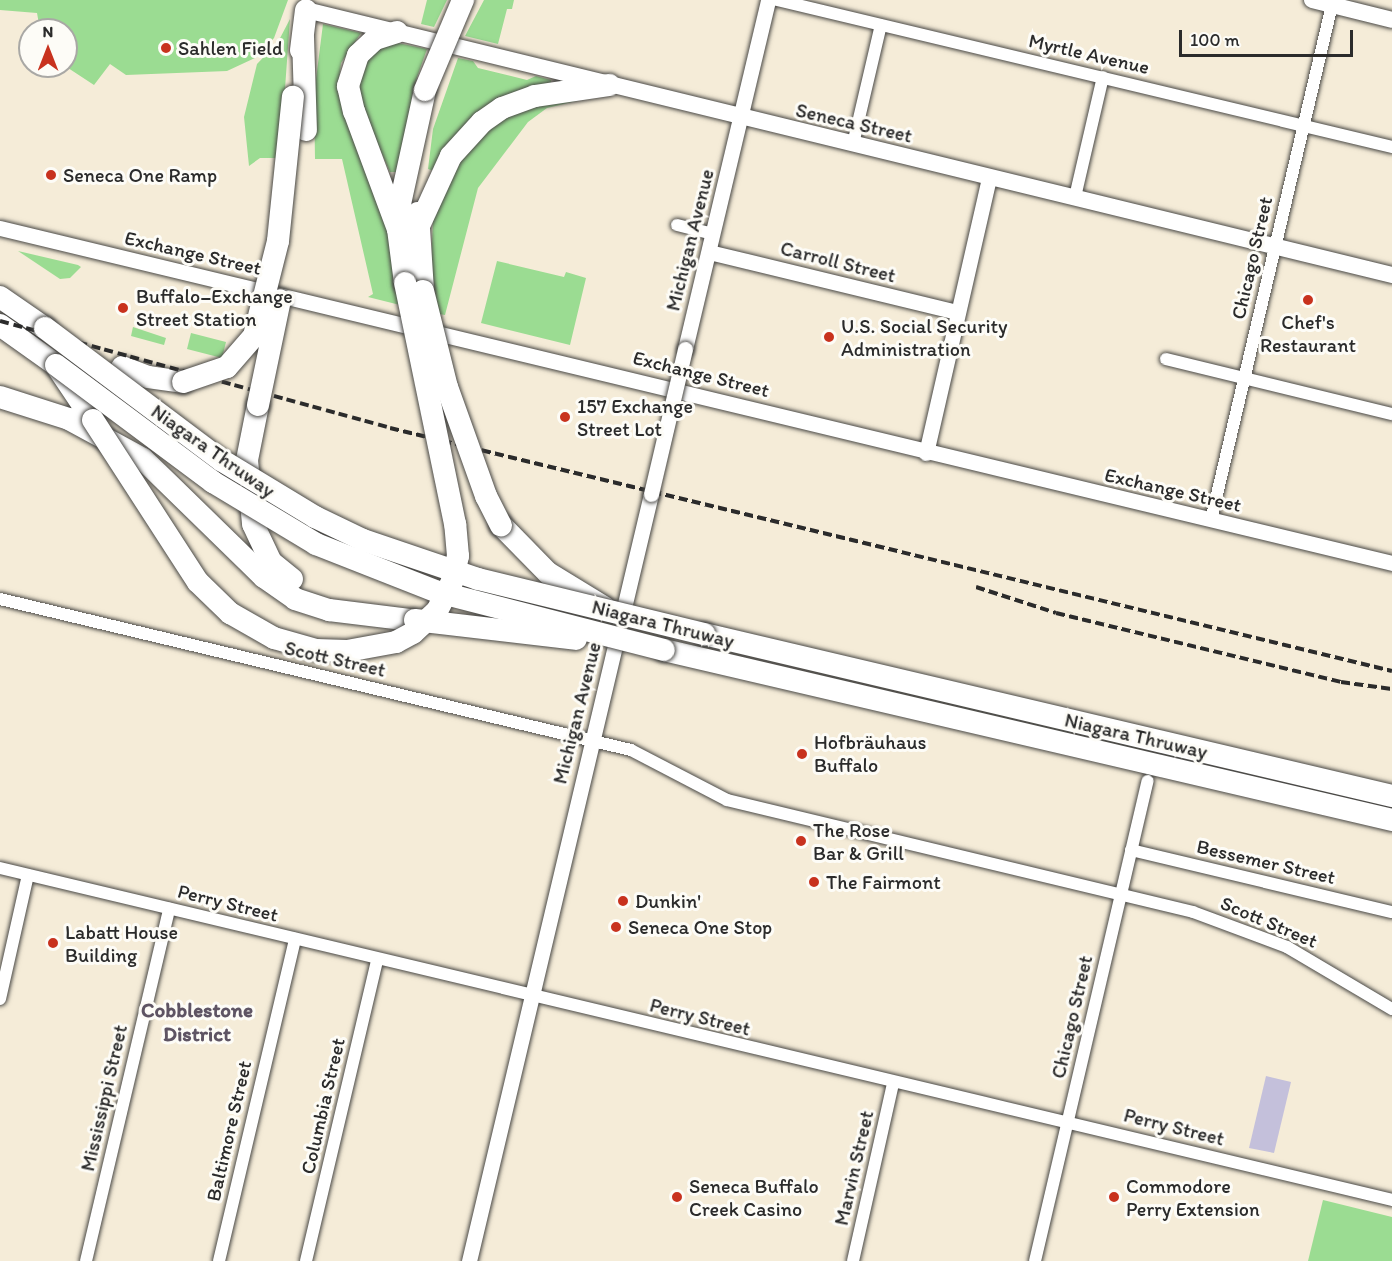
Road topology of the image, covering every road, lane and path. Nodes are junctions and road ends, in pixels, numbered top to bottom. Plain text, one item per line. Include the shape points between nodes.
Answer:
1 (463, 0) edge
2 (768, 0) edge
3 (777, 0) edge
4 (1312, 0) edge
5 (1332, 5) junction
6 (306, 10) joint
7 (1392, 20) edge
8 (882, 25) junction
9 (397, 32) junction
10 (303, 37) junction
11 (1103, 77) junction
12 (609, 85) junction
13 (741, 118) junction
14 (1304, 126) junction
15 (853, 144) junction
16 (1392, 147) edge
17 (989, 177) junction
18 (1075, 197) junction
19 (677, 225) dead end
20 (0, 228) edge
21 (408, 229) junction
22 (713, 234) junction
23 (1275, 247) junction
24 (709, 252) junction
25 (1392, 275) edge
26 (414, 287) junction
27 (0, 297) edge
28 (957, 312) junction
29 (0, 325) edge
30 (45, 328) junction
31 (1166, 359) dead end
32 (56, 365) junction
33 (1244, 379) junction
34 (0, 397) edge
35 (1392, 414) edge
36 (926, 453) junction
37 (1211, 520) junction
38 (1392, 563) edge
39 (0, 599) edge
40 (613, 612) junction
41 (411, 620) junction
42 (664, 650) junction
43 (593, 740) junction
44 (1148, 781) dead end
45 (1392, 796) edge
46 (1392, 820) edge
47 (1131, 850) junction
48 (0, 868) edge
49 (28, 875) junction
50 (1120, 895) junction
51 (169, 909) junction
52 (1392, 912) edge
53 (295, 939) junction
54 (377, 960) junction
55 (531, 995) junction
56 (0, 999) edge
57 (1392, 1009) edge
58 (893, 1084) junction
59 (1068, 1121) junction
60 (1392, 1200) edge
61 (86, 1261) edge
62 (219, 1261) edge
63 (306, 1261) edge
64 (469, 1261) edge
65 (853, 1261) edge
66 (1035, 1261) edge

1 - 21 highway, bridge via 425,90 402,191
2 - 13 street, Michigan Avenue
3 - 8 street, Myrtle Avenue
4 - 5 main road
5 - 7 main road
5 - 14 street, Chicago Street
6 - 9 main road, Seneca Street
6 - 10 highway
8 - 11 street, Myrtle Avenue
8 - 15 street
9 - 12 main road, Seneca Street
9 - 21 highway via 375,39 358,55 348,86 354,111
10 - 30 highway, bridge via 273,273 260,321 243,353 208,376 183,382 165,380 123,367
10 - 41 highway, bridge via 306,130 291,242 249,445 247,478 253,524 271,562 304,586 352,605
11 - 14 street, Myrtle Avenue
11 - 18 street
12 - 13 main road, Seneca Street
12 - 21 highway via 535,96 502,108 482,122 451,156
13 - 15 main road, Seneca Street
13 - 22 street, Michigan Avenue
14 - 16 street, Myrtle Avenue
14 - 23 street, Chicago Street
15 - 17 main road, Seneca Street
17 - 18 main road, Seneca Street
17 - 28 street
18 - 23 main road, Seneca Street
19 - 22 street
20 - 36 street, Exchange Street via 732,402
21 - 26 highway
22 - 24 street, Michigan Avenue
23 - 25 main road, Seneca Street
23 - 33 street, Chicago Street
24 - 28 street, Carroll Street
24 - 43 street, Michigan Avenue, bridge
26 - 32 highway, bridge via 458,556 452,582 426,623 396,642 373,649 316,650 274,638 251,627 214,600 181,558
26 - 40 highway, bridge via 486,496 501,525 548,573
27 - 30 highway, Niagara Thruway
28 - 36 street
29 - 32 highway, Niagara Thruway
30 - 40 highway, Niagara Thruway, bridge via 221,460 315,517 420,562
31 - 33 street
32 - 42 highway, Niagara Thruway, bridge via 213,482 316,544 438,592
33 - 35 street
33 - 37 street, Chicago Street
34 - 41 highway, bridge via 52,412 99,433 151,465 264,577 295,599 329,610
36 - 37 street, Exchange Street
37 - 38 street, Exchange Street
39 - 43 street, Scott Street
40 - 45 highway, Niagara Thruway, bridge
41 - 42 highway, bridge
42 - 46 highway, Niagara Thruway
43 - 50 street, Scott Street via 659,762 727,800
43 - 55 street, Michigan Avenue
44 - 47 street, Chicago Street
47 - 50 street, Chicago Street
47 - 52 street, Bessemer Street
48 - 49 street, Perry Street
49 - 51 street, Perry Street
49 - 56 street
50 - 57 street, Scott Street via 1255,933 1318,964
50 - 59 street, Chicago Street
51 - 53 street, Perry Street
51 - 61 street, Mississippi Street
53 - 54 street, Perry Street
53 - 62 street, Baltimore Street
54 - 55 street, Perry Street
54 - 63 street, Columbia Street
55 - 58 street, Perry Street
55 - 64 street, Michigan Avenue
58 - 59 street, Perry Street
58 - 65 street, Marvin Street
59 - 60 street, Perry Street
59 - 66 street, Chicago Street

